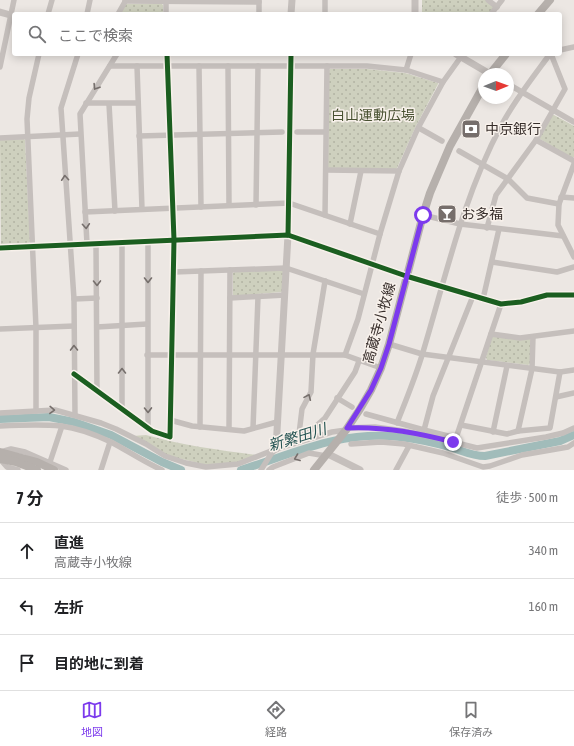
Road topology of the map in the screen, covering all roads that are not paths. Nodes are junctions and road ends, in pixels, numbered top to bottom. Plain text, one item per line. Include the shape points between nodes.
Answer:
1 (14, 0) edge
2 (52, 0) edge
3 (90, 0) edge
4 (292, 0) edge
5 (325, 0) edge
6 (415, 0) edge
7 (488, 0) edge
8 (502, 0) edge
9 (550, 0) edge
10 (125, 1) edge
11 (166, 1) edge
12 (259, 1) edge
13 (497, 6) junction
14 (0, 12) edge
15 (12, 12) edge
16 (49, 12) edge
17 (87, 12) edge
18 (119, 12) edge
19 (166, 12) edge
20 (259, 12) edge
21 (291, 12) edge
22 (325, 12) edge
23 (415, 12) edge
24 (492, 12) edge
25 (540, 12) edge
26 (12, 16) edge
27 (574, 47) edge
28 (562, 50) edge
29 (39, 56) edge
30 (77, 56) edge
31 (116, 56) edge
32 (167, 56) edge
33 (291, 56) edge
34 (410, 56) edge
35 (459, 56) edge
36 (462, 56) edge
37 (504, 56) edge
38 (549, 56) edge
39 (552, 56) edge
40 (110, 66) junction
41 (136, 66) junction
42 (167, 66) junction
43 (199, 66) junction
44 (228, 66) junction
45 (258, 66) junction
46 (290, 66) junction
47 (327, 66) junction
48 (0, 67) edge
49 (481, 68) edge
50 (495, 68) edge
51 (406, 70) junction
52 (443, 82) junction
53 (514, 87) edge
54 (522, 92) junction
55 (478, 95) edge
56 (86, 103) junction
57 (138, 103) junction
58 (109, 104) junction
59 (553, 110) junction
60 (574, 122) edge
61 (419, 128) junction
62 (282, 132) dead end
63 (297, 132) dead end
64 (326, 132) junction
65 (257, 133) junction
66 (80, 134) junction
67 (229, 134) junction
68 (63, 135) junction
69 (200, 135) junction
70 (139, 136) junction
71 (170, 136) junction
72 (28, 137) junction
73 (0, 138) edge
74 (536, 140) junction
75 (442, 141) dead end
76 (459, 150) dead end
77 (574, 162) edge
78 (482, 164) junction
79 (326, 170) junction
80 (361, 170) junction
81 (399, 171) junction
82 (508, 179) junction
83 (561, 197) junction
84 (574, 198) edge
85 (288, 203) junction
86 (256, 204) junction
87 (559, 204) junction
88 (229, 205) junction
89 (201, 207) junction
90 (172, 208) junction
91 (142, 209) junction
92 (115, 211) junction
93 (85, 212) junction
94 (325, 215) junction
95 (423, 215) junction
96 (350, 224) junction
97 (460, 224) junction
98 (487, 228) junction
99 (499, 229) junction
100 (380, 234) junction
101 (288, 235) junction
102 (563, 236) junction
103 (174, 240) junction
104 (148, 241) junction
105 (122, 243) junction
106 (87, 244) junction
107 (96, 244) junction
108 (70, 245) junction
109 (33, 246) junction
110 (0, 248) edge
111 (574, 257) edge
112 (492, 262) junction
113 (372, 264) junction
114 (574, 267) edge
115 (286, 268) junction
116 (230, 270) junction
117 (202, 271) junction
118 (174, 272) junction
119 (406, 276) junction
120 (325, 281) junction
121 (442, 287) junction
122 (364, 294) junction
123 (574, 295) edge
124 (285, 296) junction
125 (473, 296) junction
126 (258, 297) junction
127 (97, 298) junction
128 (230, 298) junction
129 (74, 299) junction
130 (483, 299) junction
131 (501, 304) junction
132 (148, 324) junction
133 (74, 326) junction
134 (122, 326) junction
135 (97, 327) junction
136 (36, 328) junction
137 (0, 329) edge
138 (574, 331) edge
139 (491, 334) junction
140 (533, 337) junction
141 (389, 344) junction
142 (230, 354) junction
143 (281, 354) junction
144 (313, 354) junction
145 (345, 354) junction
146 (422, 354) junction
147 (147, 355) junction
148 (172, 355) junction
149 (201, 355) junction
150 (255, 355) junction
151 (449, 358) junction
152 (359, 360) junction
153 (482, 362) junction
154 (507, 366) junction
155 (381, 368) junction
156 (532, 369) junction
157 (574, 370) edge
158 (560, 372) junction
159 (74, 374) junction
160 (97, 391) junction
161 (574, 393) edge
162 (556, 397) junction
163 (337, 398) junction
164 (352, 407) dead end
165 (122, 410) junction
166 (36, 411) junction
167 (0, 413) edge
168 (366, 414) dead end
169 (75, 415) junction
170 (170, 420) junction
171 (277, 422) junction
172 (397, 423) junction
173 (461, 425) junction
174 (0, 426) edge
175 (62, 426) junction
176 (200, 427) junction
177 (148, 428) junction
178 (253, 428) junction
179 (574, 428) edge
180 (229, 429) junction
181 (346, 429) junction
182 (424, 430) junction
183 (518, 431) junction
184 (493, 432) junction
185 (299, 434) junction
186 (110, 442) junction
187 (351, 444) dead end
188 (574, 444) edge
189 (409, 446) junction
190 (0, 452) edge
191 (273, 452) junction
192 (329, 452) junction
193 (0, 458) edge
194 (50, 462) junction
195 (0, 464) edge
196 (482, 468) edge
197 (18, 470) edge
198 (37, 470) edge
199 (54, 470) edge
200 (66, 470) edge
201 (101, 470) edge
202 (162, 470) edge
203 (261, 470) edge
204 (268, 470) edge
205 (314, 470) edge
206 (360, 470) edge
207 (396, 470) edge

1 - 15 street
2 - 16 street
3 - 17 street
4 - 21 street
5 - 22 street
6 - 23 street
7 - 13 street
8 - 13 street
9 - 25 main road
10 - 11 street
10 - 18 street
11 - 12 street
11 - 19 street
12 - 20 street
13 - 24 street
14 - 26 street
26 - 48 street
27 - 28 street
29 - 72 street via 29,98
30 - 68 street via 61,108
31 - 40 street
32 - 42 street
33 - 46 street
34 - 51 street
35 - 52 street
36 - 49 street
37 - 50 main road
38 - 54 street
39 - 59 street via 565,89
40 - 41 street
40 -> 56 street
41 - 42 street
41 - 57 street
42 - 43 street
42 - 71 street
43 - 44 street
43 - 69 street
44 - 45 street
44 - 67 street
45 - 46 street
45 - 65 street
46 - 47 street
46 - 85 street
47 - 51 street via 367,66
47 - 64 street
51 - 52 street
52 - 61 street
53 - 54 street
54 - 59 street
54 - 78 street
55 - 95 main road, 高蔵寺小牧線 via 450,146
56 - 58 street
56 - 66 street via 80,114
57 - 58 street
57 - 70 street
58 - 92 street
59 - 60 street
59 - 74 street
61 - 75 street
61 - 81 street
62 - 65 street
63 - 64 street
64 - 79 street
65 - 67 street
65 - 86 street
66 - 68 street
66 - 93 street
67 - 69 street
67 - 88 street
68 - 72 street
108 -> 68 street
69 - 71 street
69 - 89 street
70 - 71 street
70 - 91 street
71 - 90 street
72 - 73 street
72 - 109 street
74 - 77 street
74 - 82 street
76 - 78 street
77 - 83 street
78 - 82 street
78 - 97 street
79 - 80 street
79 - 94 street
80 - 81 street
80 - 96 street
81 - 100 street
82 - 87 street via 528,198
82 - 98 street via 496,195
83 - 84 street
83 - 87 street
85 - 86 street
85 - 94 street
85 - 101 street
86 - 88 street
87 - 102 street via 558,224
88 - 89 street
89 - 90 street
90 - 91 street
90 - 103 street
91 - 92 street
92 - 93 street
93 -> 106 street
94 - 96 street
95 - 97 street
95 - 119 main road, 高蔵寺小牧線
96 - 100 street
97 - 98 street
97 - 121 street
98 - 99 street
99 - 102 street
99 - 112 street
100 - 113 street
101 - 103 street
101 - 113 street
101 - 115 street
102 - 111 street
103 - 104 street
103 - 118 street
104 - 105 street
104 -> 132 street
105 - 107 street
105 - 134 street
106 - 107 street
106 - 108 street
107 -> 127 street
108 - 109 street
108 - 129 street
109 - 110 street
109 - 136 street
112 - 114 street via 557,272
112 - 130 street
113 - 119 street
113 - 122 street
115 - 116 street
115 - 120 street
115 - 124 street
116 - 117 street
116 - 128 street
117 - 118 street
117 - 149 street
118 - 148 street
119 - 121 street
119 - 141 main road, 高蔵寺小牧線
120 - 122 street
120 - 144 street
121 - 125 street
121 - 146 street
122 - 145 street
123 - 131 street via 547,295
124 - 126 street
124 - 143 street
125 - 130 street
125 - 151 street
126 - 128 street
126 - 150 street
127 - 129 street
127 - 135 street
128 - 142 street
129 - 133 street
130 - 131 street
131 - 139 street
132 - 134 street
132 - 147 street
133 - 136 street
159 -> 133 street
134 - 135 street
165 -> 134 street
135 - 160 street
136 - 137 street
136 - 166 street
138 - 140 street
139 - 140 street
139 - 153 street
140 - 156 street
141 - 146 street
141 - 155 main road, 高蔵寺小牧線
142 - 149 street
142 - 150 street
142 - 180 street
143 - 144 street
143 - 150 street
143 - 171 street
144 - 145 street
185 -> 144 street via 302,409 311,392
145 - 152 street
146 - 151 street
146 - 172 street
147 - 148 street
147 -> 177 street
148 - 149 street
148 - 170 street
149 - 176 street
150 - 178 street
151 - 153 street
151 - 182 street
152 - 155 street
152 - 163 street via 355,372
153 - 154 street
153 - 173 street
154 - 156 street
154 - 184 street
155 - 181 main road, 高蔵寺小牧線 via 371,390
156 - 158 street
156 - 183 street
157 - 158 street
158 - 162 street
159 - 160 street
159 - 169 street
160 - 165 street
161 - 162 street
162 - 183 street via 550,428
163 - 164 street
163 - 185 street via 325,418 313,429
165 - 177 street
166 - 167 street
166 -> 169 street via 55,410
168 - 172 street
169 - 191 street via 116,429 165,456 196,465 238,464
170 - 176 street
170 - 177 street via 170,436
171 - 178 street
171 - 191 street
172 - 182 street
173 - 182 street via 456,438
173 - 184 street
174 - 175 street
175 - 186 street
175 - 194 street
176 - 180 street
178 - 180 street via 244,431
179 - 181 street via 546,437 477,448 404,431 375,427
181 - 191 street
181 - 192 main road, 高蔵寺小牧線
183 - 184 street via 507,434
185 - 191 street
186 - 201 street
186 - 202 street
187 - 189 street via 381,442
188 - 196 street via 522,455
189 - 196 street via 442,453
189 - 207 street
190 - 194 street via 11,449
190 - 199 main road
191 - 203 street
192 -> 204 street via 309,453
192 - 205 main road, 高蔵寺小牧線
192 - 206 street
193 - 195 street
193 - 197 street via 7,467
193 - 198 main road
194 - 200 street

